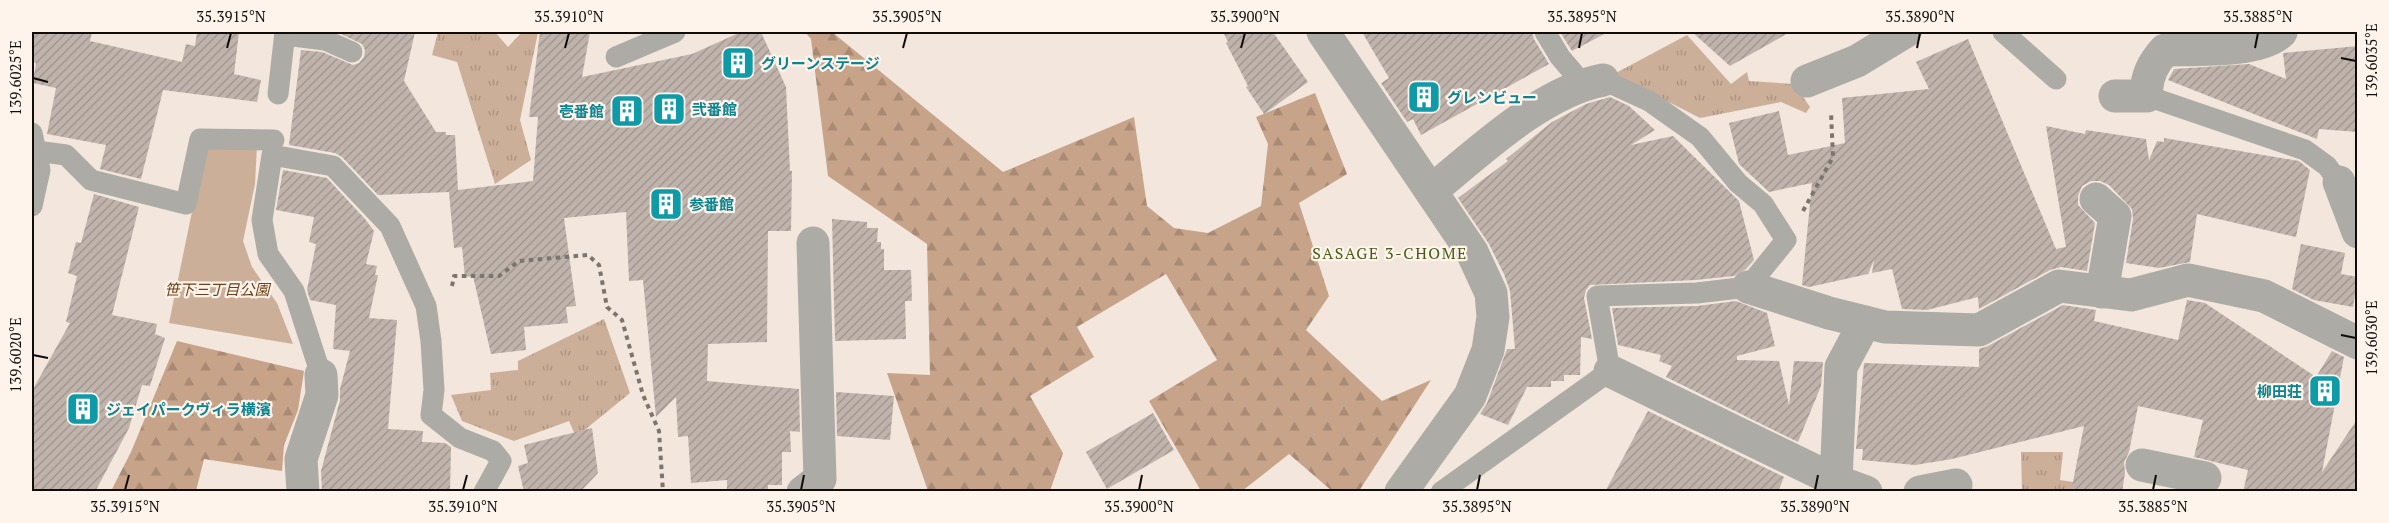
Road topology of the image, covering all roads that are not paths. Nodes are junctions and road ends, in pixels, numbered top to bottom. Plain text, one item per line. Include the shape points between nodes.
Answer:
1 (675, 32) edge
2 (1323, 32) edge
3 (1545, 32) edge
4 (1905, 32) edge
5 (2002, 32) edge
6 (2281, 32) edge
7 (285, 33) edge
8 (352, 52) dead end
9 (616, 57) dead end
10 (2056, 79) dead end
11 (1807, 81) road end
12 (1593, 82) junction
13 (278, 94) dead end
14 (2115, 96) dead end
15 (2147, 96) junction
16 (274, 140) dead end
17 (34, 142) edge
18 (2339, 182) joint
19 (1431, 191) junction
20 (2096, 199) dead end
21 (32, 206) edge
22 (2358, 232) edge
23 (813, 243) dead end
24 (1748, 287) junction
25 (2102, 292) junction
26 (1865, 322) junction
27 (2358, 343) edge
28 (1610, 370) junction
29 (321, 375) joint
30 (2160, 476) edge
31 (2205, 478) dead end
32 (1956, 485) dead end
33 (1851, 486) edge
34 (303, 492) edge
35 (484, 492) edge
36 (803, 492) edge
37 (1401, 492) edge
38 (1441, 492) edge
39 (1920, 492) edge

1 - 9 lane
2 - 19 street
3 - 12 lane via 1560,57
4 - 11 street via 1857,61
5 - 10 lane
6 - 15 street via 2258,44 2165,50 2154,62 2145,85
7 - 8 lane via 325,40
7 - 13 lane
12 - 19 street via 1515,123
12 - 24 lane via 1649,101 1700,137 1738,183 1763,204 1786,240
14 - 15 street
15 - 18 lane via 2306,150 2327,166
16 - 17 lane via 200,139 186,204 91,180 66,154
17 - 21 lane via 40,170
18 - 22 street
19 - 37 street via 1472,252 1491,293 1493,317 1488,350 1470,396
20 - 25 street via 2115,216
23 - 36 street via 820,479
24 - 26 street
24 - 28 lane via 1597,296
25 - 26 street via 2059,286 1979,330 1886,327
25 - 27 street via 2132,295 2188,280 2264,296
26 - 33 street via 1840,367
28 - 33 street
28 - 38 lane
29 - 34 street via 322,395 302,459
29 - 35 lane via 294,291 268,254 262,220 272,154 333,166 390,226 426,306 434,390 431,415 460,438 493,451 501,461
30 - 31 street
32 - 39 street

